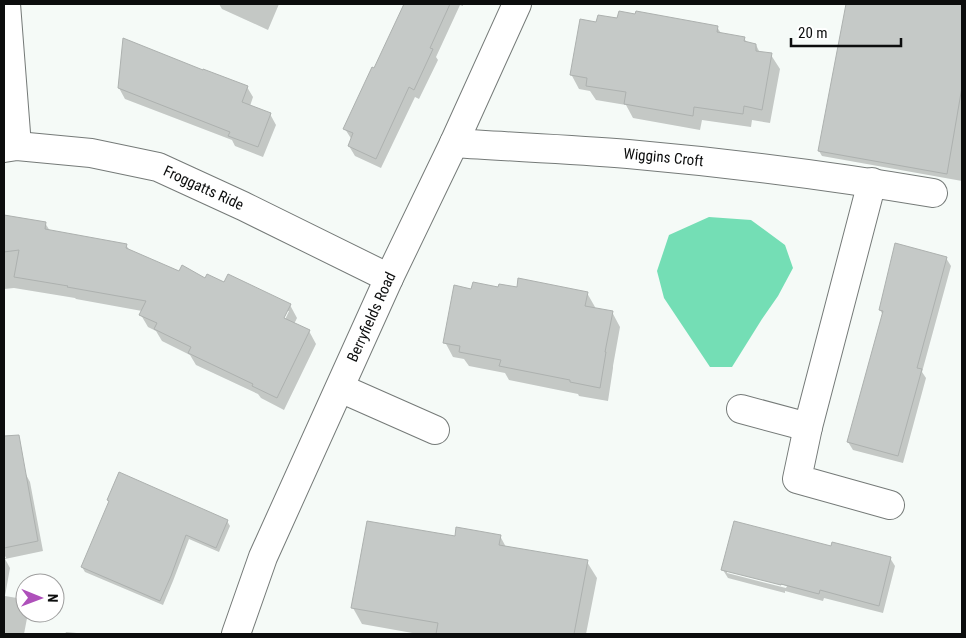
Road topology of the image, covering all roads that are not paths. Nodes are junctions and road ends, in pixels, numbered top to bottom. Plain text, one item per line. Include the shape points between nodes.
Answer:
1 (6, 4) edge
2 (517, 4) edge
3 (454, 143) junction
4 (10, 147) edge
5 (872, 182) junction
6 (933, 193) dead end
7 (389, 278) junction
8 (340, 388) junction
9 (741, 409) dead end
10 (808, 427) junction
11 (435, 430) dead end
12 (890, 504) dead end
13 (236, 634) edge

1 - 4 street
2 - 3 street, Berryfields Road
3 - 5 street, Wiggins Croft via 637,155
3 - 7 street, Berryfields Road
4 - 7 street, Froggatts Ride via 91,153 158,167
5 - 6 street, Wiggins Croft
5 - 10 street
7 - 8 street, Berryfields Road
8 - 11 street
8 - 13 street, Berryfields Road via 263,557
9 - 10 street
10 - 12 street via 797,479

